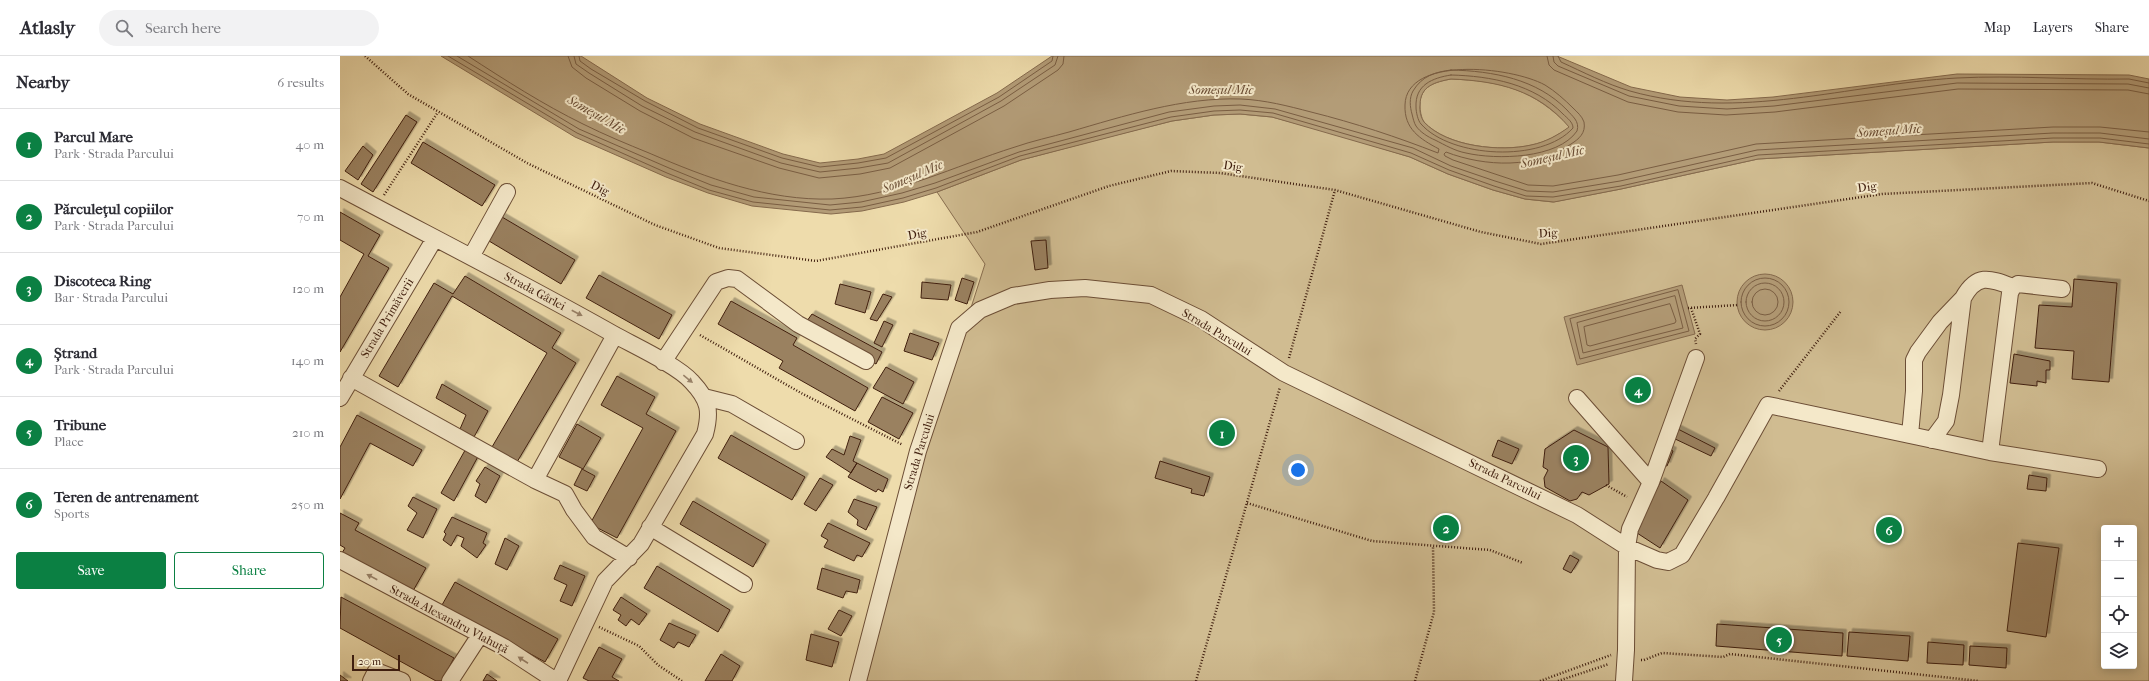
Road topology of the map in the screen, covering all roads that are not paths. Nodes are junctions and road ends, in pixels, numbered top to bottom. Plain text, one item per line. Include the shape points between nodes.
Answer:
1 (340, 188) edge
2 (507, 192) dead end
3 (435, 238) junction
4 (476, 260) junction
5 (2013, 287) junction
6 (2062, 289) dead end
7 (1963, 298) junction
8 (615, 335) junction
9 (1696, 358) road end
10 (866, 361) dead end
11 (663, 362) junction
12 (351, 378) junction
13 (704, 397) junction
14 (340, 398) edge
15 (1577, 398) dead end
16 (710, 416) joint
17 (1910, 435) junction
18 (1932, 440) junction
19 (796, 441) dead end
20 (1990, 452) junction
21 (2098, 469) dead end
22 (535, 480) junction
23 (1651, 482) junction
24 (650, 527) junction
25 (1627, 547) junction
26 (629, 558) junction
27 (340, 560) edge
28 (744, 584) dead end
29 (480, 635) junction
30 (374, 676) edge
31 (402, 681) edge
32 (450, 681) edge
33 (557, 681) edge
34 (858, 681) edge
35 (1624, 681) edge

1 - 3 street, Strada Gârlei
2 - 4 street
3 - 4 street, Strada Gârlei
3 - 12 street, Strada Primăverii
4 -> 8 street, Strada Gârlei
5 - 6 street via 2018,284
5 - 7 street via 1992,279 1984,279 1969,287
5 - 20 street via 2010,293
7 - 17 street via 1940,322 1914,360
7 - 18 street via 1946,421
8 - 11 street, Strada Gârlei
8 - 22 street
9 - 23 street
10 - 11 street via 798,324 737,279 728,278 716,282
11 -> 13 street, Strada Gârlei via 691,381
12 - 14 street, Strada Primăverii
12 - 22 street
13 - 16 street, Strada Gârlei
13 - 19 street via 732,404
15 - 23 street
16 - 24 street, Strada Alexandru Vlahuță via 705,434
17 - 18 street
17 - 25 street, Strada Parcului via 1768,405 1682,555 1668,562
18 - 20 street
20 - 21 street
22 - 26 street via 565,494 594,537
23 - 25 street via 1630,529
24 - 26 street, Strada Alexandru Vlahuță via 641,544
24 - 28 street
25 - 34 street, Strada Parcului via 1576,515 1284,373 1201,319 1151,295 1085,288 1013,296 980,310 959,328 918,453
25 - 35 street
26 - 33 street, Strada Alexandru Vlahuță via 605,581
29 -> 27 street, Strada Alexandru Vlahuță
29 - 32 street
33 -> 29 street, Strada Alexandru Vlahuță via 504,647
30 - 31 street

